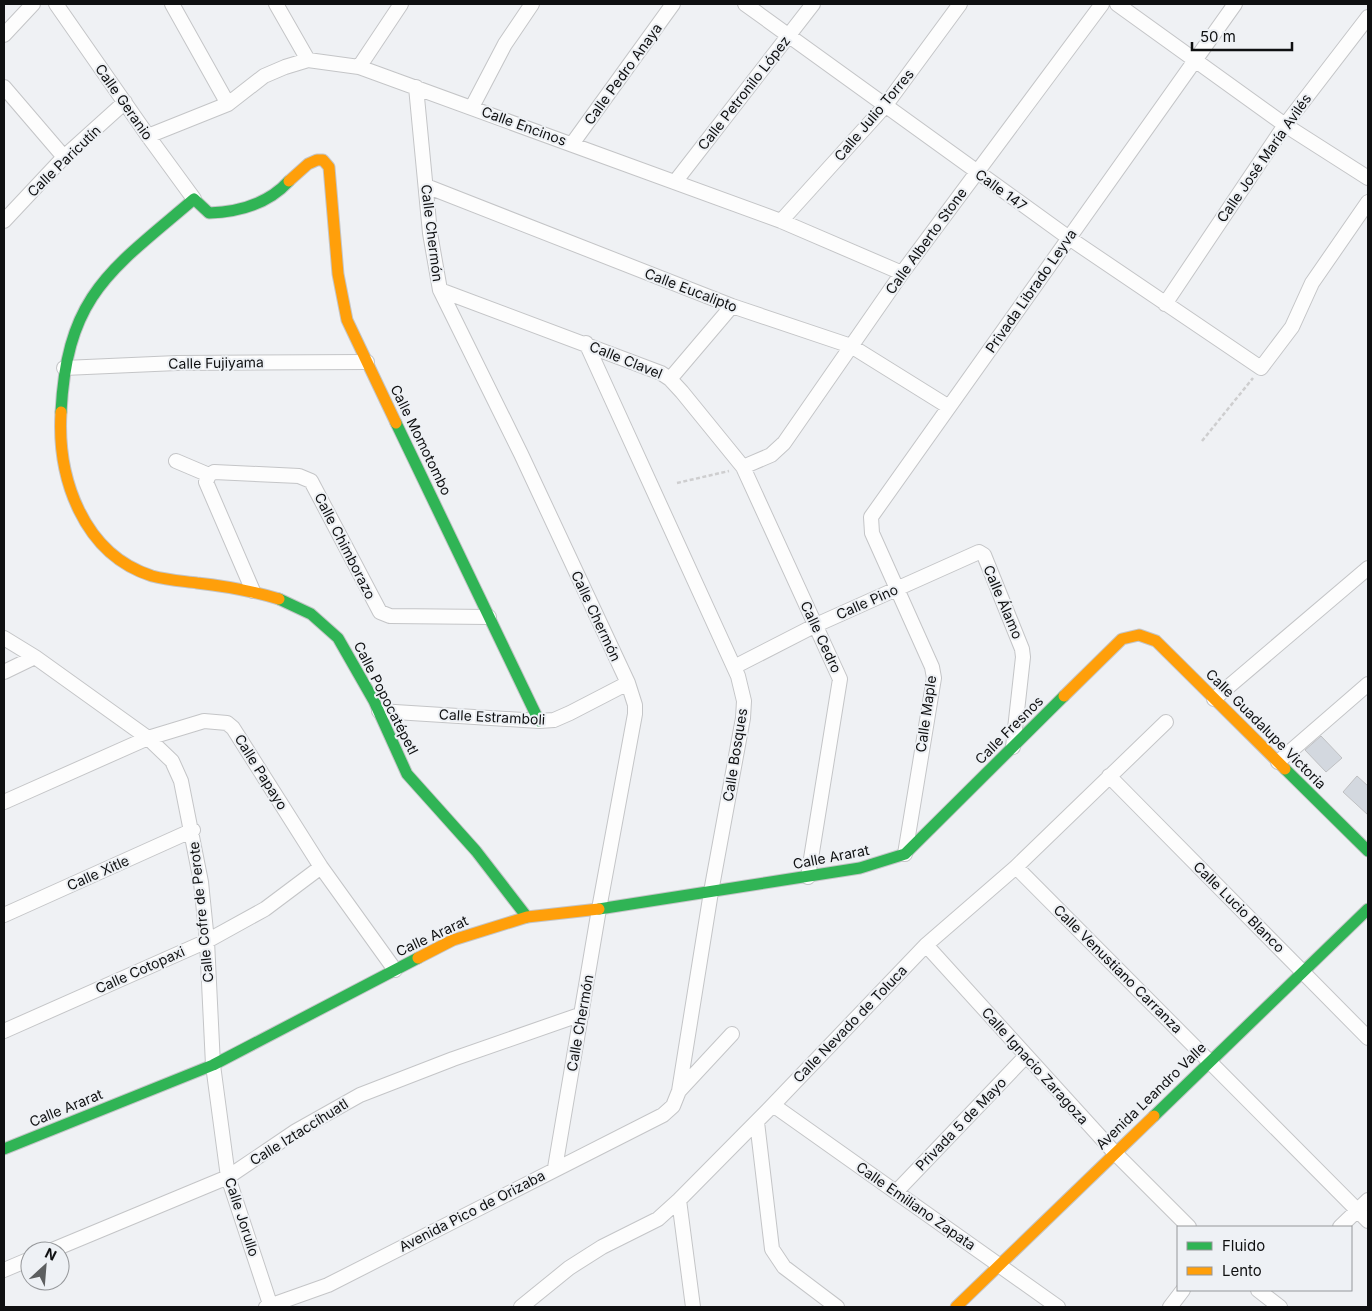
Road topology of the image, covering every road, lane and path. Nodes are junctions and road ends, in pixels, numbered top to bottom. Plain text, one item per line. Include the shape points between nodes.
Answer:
1 (33, 4) edge
2 (56, 4) edge
3 (172, 4) edge
4 (276, 4) edge
5 (400, 4) edge
6 (532, 4) edge
7 (673, 4) edge
8 (745, 4) edge
9 (813, 4) edge
10 (960, 4) edge
11 (1102, 4) edge
12 (1116, 4) edge
13 (1235, 4) edge
14 (1368, 17) edge
15 (5, 31) edge
16 (789, 37) junction
17 (1196, 59) junction
18 (308, 60) junction
19 (359, 67) junction
20 (4, 87) edge
21 (416, 87) junction
22 (125, 102) junction
23 (228, 104) junction
24 (885, 106) junction
25 (472, 107) junction
26 (1285, 125) junction
27 (148, 136) junction
28 (572, 144) junction
29 (64, 157) junction
30 (976, 172) junction
31 (1368, 178) edge
32 (675, 182) junction
33 (426, 186) junction
34 (194, 199) junction
35 (1368, 202) edge
36 (4, 221) edge
37 (782, 221) junction
38 (1069, 238) junction
39 (902, 273) junction
40 (440, 290) junction
41 (1165, 304) junction
42 (732, 306) junction
43 (586, 343) junction
44 (851, 346) junction
45 (367, 362) junction
46 (64, 368) junction
47 (1261, 368) junction
48 (670, 379) junction
49 (949, 407) junction
50 (1202, 441) dead end
51 (176, 461) dead end
52 (743, 467) junction
53 (209, 475) junction
54 (678, 483) dead end
55 (870, 525) joint
56 (975, 552) joint
57 (1368, 568) edge
58 (897, 588) junction
59 (253, 591) junction
60 (489, 617) junction
61 (816, 625) junction
62 (1139, 635) joint
63 (4, 638) edge
64 (35, 657) junction
65 (734, 668) junction
66 (4, 672) edge
67 (628, 684) junction
68 (1368, 684) edge
69 (1214, 699) junction
70 (379, 711) junction
71 (539, 722) junction
72 (1166, 722) dead end
73 (148, 738) junction
74 (1013, 747) junction
75 (1278, 762) junction
76 (1109, 776) junction
77 (4, 802) edge
78 (193, 830) junction
79 (1368, 851) edge
80 (905, 854) junction
81 (322, 867) junction
82 (1016, 867) junction
83 (808, 877) junction
84 (711, 892) junction
85 (599, 909) junction
86 (1368, 909) edge
87 (4, 915) edge
88 (527, 917) junction
89 (207, 941) junction
90 (926, 945) junction
91 (395, 970) junction
92 (1302, 971) junction
93 (582, 1014) junction
94 (4, 1031) edge
95 (732, 1034) dead end
96 (1368, 1038) edge
97 (1026, 1056) junction
98 (1210, 1061) junction
99 (213, 1065) junction
100 (679, 1091) junction
101 (673, 1106) joint
102 (774, 1106) junction
103 (757, 1122) junction
104 (4, 1149) edge
105 (1114, 1152) junction
106 (555, 1168) junction
107 (228, 1177) junction
108 (896, 1192) junction
109 (679, 1200) junction
110 (1368, 1200) edge
111 (1358, 1211) junction
112 (1368, 1221) edge
113 (1188, 1226) edge
114 (1341, 1226) edge
115 (70, 1243) edge
116 (20, 1263) edge
117 (999, 1264) junction
118 (4, 1270) edge
119 (1183, 1291) edge
120 (1267, 1293) edge
121 (269, 1307) edge
122 (521, 1307) edge
123 (693, 1307) edge
124 (837, 1307) edge
125 (956, 1307) edge
126 (1058, 1307) edge
127 (1170, 1307) edge
128 (1280, 1307) edge

1 - 15 street
2 - 22 street, Calle Geranio
3 - 23 street
4 - 18 street
5 - 19 street
6 - 25 street via 505,44
7 - 28 street, Calle Pedro Anaya
8 - 16 street, Calle 147
9 - 16 street, Calle Petronilo López
10 - 24 street, Calle Julio Torres
11 - 30 street, Calle Alberto Stone
12 - 17 street
13 - 17 street, Privada Librado Leyva
14 - 26 street, Calle José María Avilés
16 - 24 street, Calle 147
16 - 32 street, Calle Petronilo López
17 - 26 street
17 - 38 street, Privada Librado Leyva
18 - 19 street, Calle Encinos
18 - 23 street, Calle Encinos via 264,76
19 - 21 street, Calle Encinos
20 - 29 street
21 - 25 street, Calle Encinos
21 - 33 street, Calle Chermón
22 - 27 street, Calle Geranio
22 - 29 street, Calle Paricutín
23 - 27 street, Calle Encinos
24 - 30 street, Calle 147
24 - 37 street, Calle Julio Torres
25 - 28 street, Calle Encinos
26 - 31 street
26 - 41 street, Calle José María Avilés
27 - 34 street, Calle Geranio
28 - 32 street, Calle Encinos
29 - 36 street, Calle Paricutín
30 - 38 street, Calle 147
30 - 39 street, Calle Alberto Stone
32 - 37 street, Calle Encinos
33 - 40 street, Calle Chermón via 434,266
33 - 42 street, Calle Eucalipto
34 - 45 street, Calle Momotombo via 209,213 254,205 278,192 314,160 329,164 340,297
34 - 46 street, Calle Popocatépetl via 97,287 82,310
35 - 47 street via 1312,283 1292,327
37 - 39 street, Calle Encinos
38 - 41 street, Calle 147
38 - 49 street, Privada Librado Leyva
39 - 44 street, Calle Alberto Stone
40 - 43 street, Calle Clavel
40 - 67 street, Calle Chermón
41 - 47 street, Calle 147
42 - 44 street, Calle Eucalipto
42 - 48 street
43 - 48 street, Calle Clavel
43 - 65 street, Calle Bosques
44 - 49 street, Calle Eucalipto
44 - 52 street, Calle Alberto Stone via 784,443 771,455
45 - 46 street, Calle Fujiyama via 177,363
45 - 60 street, Calle Momotombo
46 - 59 street, Calle Popocatépetl via 60,407 66,472 73,500 98,538 122,561 139,571 167,580
47 - 50 path
48 - 52 street, Calle Clavel
49 - 55 street, Privada Librado Leyva via 871,517
51 - 53 street
52 - 54 path
52 - 61 street, Calle Cedro
53 - 59 street via 206,482
53 - 60 street, Calle Chimborazo via 214,472 308,478 380,612 390,616
55 - 58 street, Calle Maple
56 - 58 street, Calle Pino
56 - 74 street, Calle Álamo via 984,555 1022,648
57 - 69 street
58 - 61 street, Calle Pino
58 - 80 street, Calle Maple via 934,678
59 - 70 street, Calle Popocatépetl via 304,610 325,624 341,641
60 - 71 street, Calle Momotombo
61 - 65 street, Calle Pino
61 - 83 street, Calle Cedro via 840,679
62 - 69 street, Calle Guadalupe Victoria via 1156,642
62 - 74 street, Calle Fresnos via 1122,639
63 - 64 street, Calle Cofre de Perote
64 - 66 street
64 - 73 street, Calle Cofre de Perote
65 - 84 street, Calle Bosques via 742,688 743,718
67 - 71 street, Calle Estramboli via 554,720
67 - 85 street, Calle Chermón via 635,714
68 - 75 street
69 - 75 street, Calle Guadalupe Victoria
70 - 71 street, Calle Estramboli
70 - 88 street, Calle Popocatépetl via 407,773 424,796 487,862
72 - 76 street, Calle Nevado de Toluca
73 - 77 street, Calle Papayo
73 - 78 street, Calle Cofre de Perote via 172,761 181,781
73 - 81 street, Calle Papayo via 204,721 227,723 234,728
74 - 80 street, Calle Fresnos
75 - 79 street, Calle Guadalupe Victoria
76 - 82 street, Calle Nevado de Toluca
76 - 92 street, Calle Lucio Blanco
78 - 87 street, Calle Xitle
78 - 89 street, Calle Cofre de Perote
80 - 83 street, Calle Ararat via 860,868
81 - 89 street, Calle Cotopaxi via 264,909
81 - 91 street, Calle Papayo
82 - 90 street, Calle Nevado de Toluca
82 - 98 street, Calle Venustiano Carranza
83 - 84 street, Calle Ararat
84 - 85 street, Calle Ararat
84 - 100 street, Calle Bosques
85 - 88 street, Calle Ararat
85 - 93 street, Calle Chermón
86 - 92 street, Avenida Leandro Valle
88 - 91 street, Calle Ararat via 453,940
89 - 94 street, Calle Cotopaxi
89 - 99 street, Calle Cofre de Perote
90 - 97 street, Calle Ignacio Zaragoza
90 - 102 street, Calle Nevado de Toluca
91 - 99 street, Calle Ararat
92 - 96 street, Calle Lucio Blanco
92 - 98 street, Avenida Leandro Valle
93 - 106 street, Calle Chermón
93 - 107 street, Calle Iztaccíhuatl via 360,1095 296,1131
95 - 100 street
97 - 105 street, Calle Ignacio Zaragoza
97 - 108 street, Privada 5 de Mayo
98 - 105 street, Avenida Leandro Valle
98 - 111 street, Calle Venustiano Carranza
99 - 104 street, Calle Ararat
99 - 107 street, Calle Jorullo
100 - 101 street, Calle Bosques
101 - 106 street, Avenida Pico de Orizaba via 663,1115
102 - 103 street, Calle Nevado de Toluca
102 - 108 street, Calle Emiliano Zapata
103 - 109 street, Calle Nevado de Toluca
103 - 124 street via 772,1249 784,1267
105 - 113 street, Calle Ignacio Zaragoza
105 - 117 street, Avenida Leandro Valle
106 - 121 street, Avenida Pico de Orizaba via 328,1285
107 - 115 street, Calle Iztaccíhuatl
107 - 121 street, Calle Jorullo
108 - 117 street, Calle Emiliano Zapata
109 - 122 street, Calle Nevado de Toluca via 658,1219 569,1268
109 - 123 street
110 - 111 street
111 - 112 street, Calle Venustiano Carranza
111 - 114 street
116 - 118 street
117 - 125 street, Avenida Leandro Valle
117 - 126 street, Calle Emiliano Zapata
119 - 127 street
120 - 128 street

